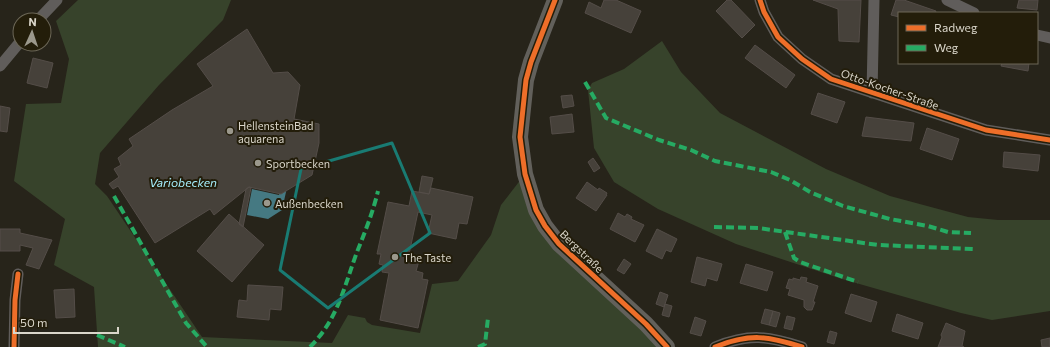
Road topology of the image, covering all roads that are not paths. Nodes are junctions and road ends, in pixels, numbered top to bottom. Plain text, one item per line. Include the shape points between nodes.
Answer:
1 (57, 0) edge
2 (555, 0) edge
3 (562, 0) edge
4 (760, 0) edge
5 (874, 0) edge
6 (947, 0) edge
7 (46, 12) edge
8 (972, 12) edge
9 (543, 29) junction
10 (1038, 35) edge
11 (1050, 38) edge
12 (12, 52) edge
13 (0, 66) edge
14 (872, 93) junction
15 (1050, 140) edge
16 (18, 274) dead end
17 (14, 347) edge
18 (667, 347) edge
19 (715, 347) edge
20 (802, 347) edge

1 - 7 street
2 - 9 street
3 - 9 street
4 - 14 street, Otto-Kocher-Straße via 778,37 802,59 831,79
5 - 14 street, Otto-Kocher-Straße
6 - 8 street
9 - 18 street, Bergstraße via 525,85 520,137 525,174 536,210 559,244 646,324
10 - 11 street
12 - 13 street
14 - 15 street, Otto-Kocher-Straße via 986,130
16 - 17 street
19 - 20 street via 757,337 774,338

